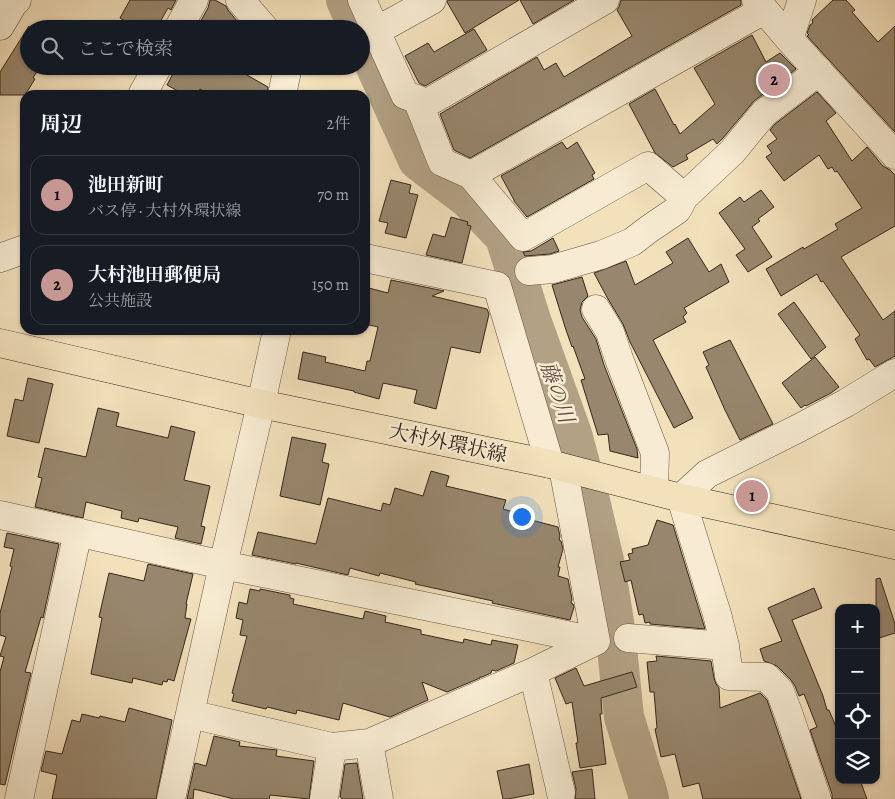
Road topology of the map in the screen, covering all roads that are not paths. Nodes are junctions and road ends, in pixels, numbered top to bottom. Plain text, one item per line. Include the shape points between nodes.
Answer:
1 (194, 0) edge
2 (240, 0) edge
3 (362, 0) edge
4 (432, 0) edge
5 (605, 0) edge
6 (802, 0) edge
7 (760, 5) edge
8 (183, 20) edge
9 (257, 20) edge
10 (376, 31) junction
11 (789, 39) junction
12 (819, 71) junction
13 (153, 75) edge
14 (286, 75) edge
15 (145, 90) edge
16 (283, 90) edge
17 (420, 107) junction
18 (895, 155) edge
19 (471, 175) junction
20 (684, 197) junction
21 (20, 250) edge
22 (0, 258) edge
23 (370, 259) edge
24 (529, 272) dead end
25 (596, 309) dead end
26 (276, 335) edge
27 (0, 343) edge
28 (895, 373) edge
29 (261, 404) junction
30 (559, 467) junction
31 (644, 487) junction
32 (681, 498) junction
33 (0, 515) edge
34 (78, 532) junction
35 (895, 545) edge
36 (223, 565) junction
37 (628, 638) dead end
38 (596, 641) junction
39 (725, 646) junction
40 (533, 672) junction
41 (190, 714) junction
42 (369, 744) junction
43 (332, 747) junction
44 (561, 793) dead end
45 (19, 799) edge
46 (171, 799) edge
47 (324, 799) edge
48 (379, 799) edge
49 (818, 799) edge

1 - 8 street
2 - 9 street
3 - 10 street
4 - 10 street
5 - 17 street
6 - 11 street
7 - 11 street
7 - 19 street
10 - 17 street via 405,95 416,99
11 - 12 street
12 - 18 street
12 - 20 street via 764,113 732,152
13 - 15 street
14 - 16 street
17 - 19 street via 442,162
19 - 20 street via 523,236 648,166
20 - 24 street via 677,210 632,242 602,256
21 - 22 street
23 - 30 street via 497,286
25 - 31 street via 610,332 624,336 655,453
26 - 29 street
27 - 29 main road, 大村外環状線
28 - 32 street via 846,403 707,474
29 - 30 main road, 大村外環状線
29 - 36 street
30 - 31 main road, 大村外環状線
30 - 38 street
31 - 32 main road, 大村外環状線
32 - 35 main road, 大村外環状線
32 - 39 street
33 - 34 street
34 - 36 street
34 - 45 street
36 - 38 street
36 - 41 street
37 - 39 street
38 - 40 street
39 - 49 street via 729,676 766,676 780,691
40 - 42 street
40 - 44 street
41 - 43 street
41 - 46 street
42 - 43 street
42 - 48 street
43 - 47 street

